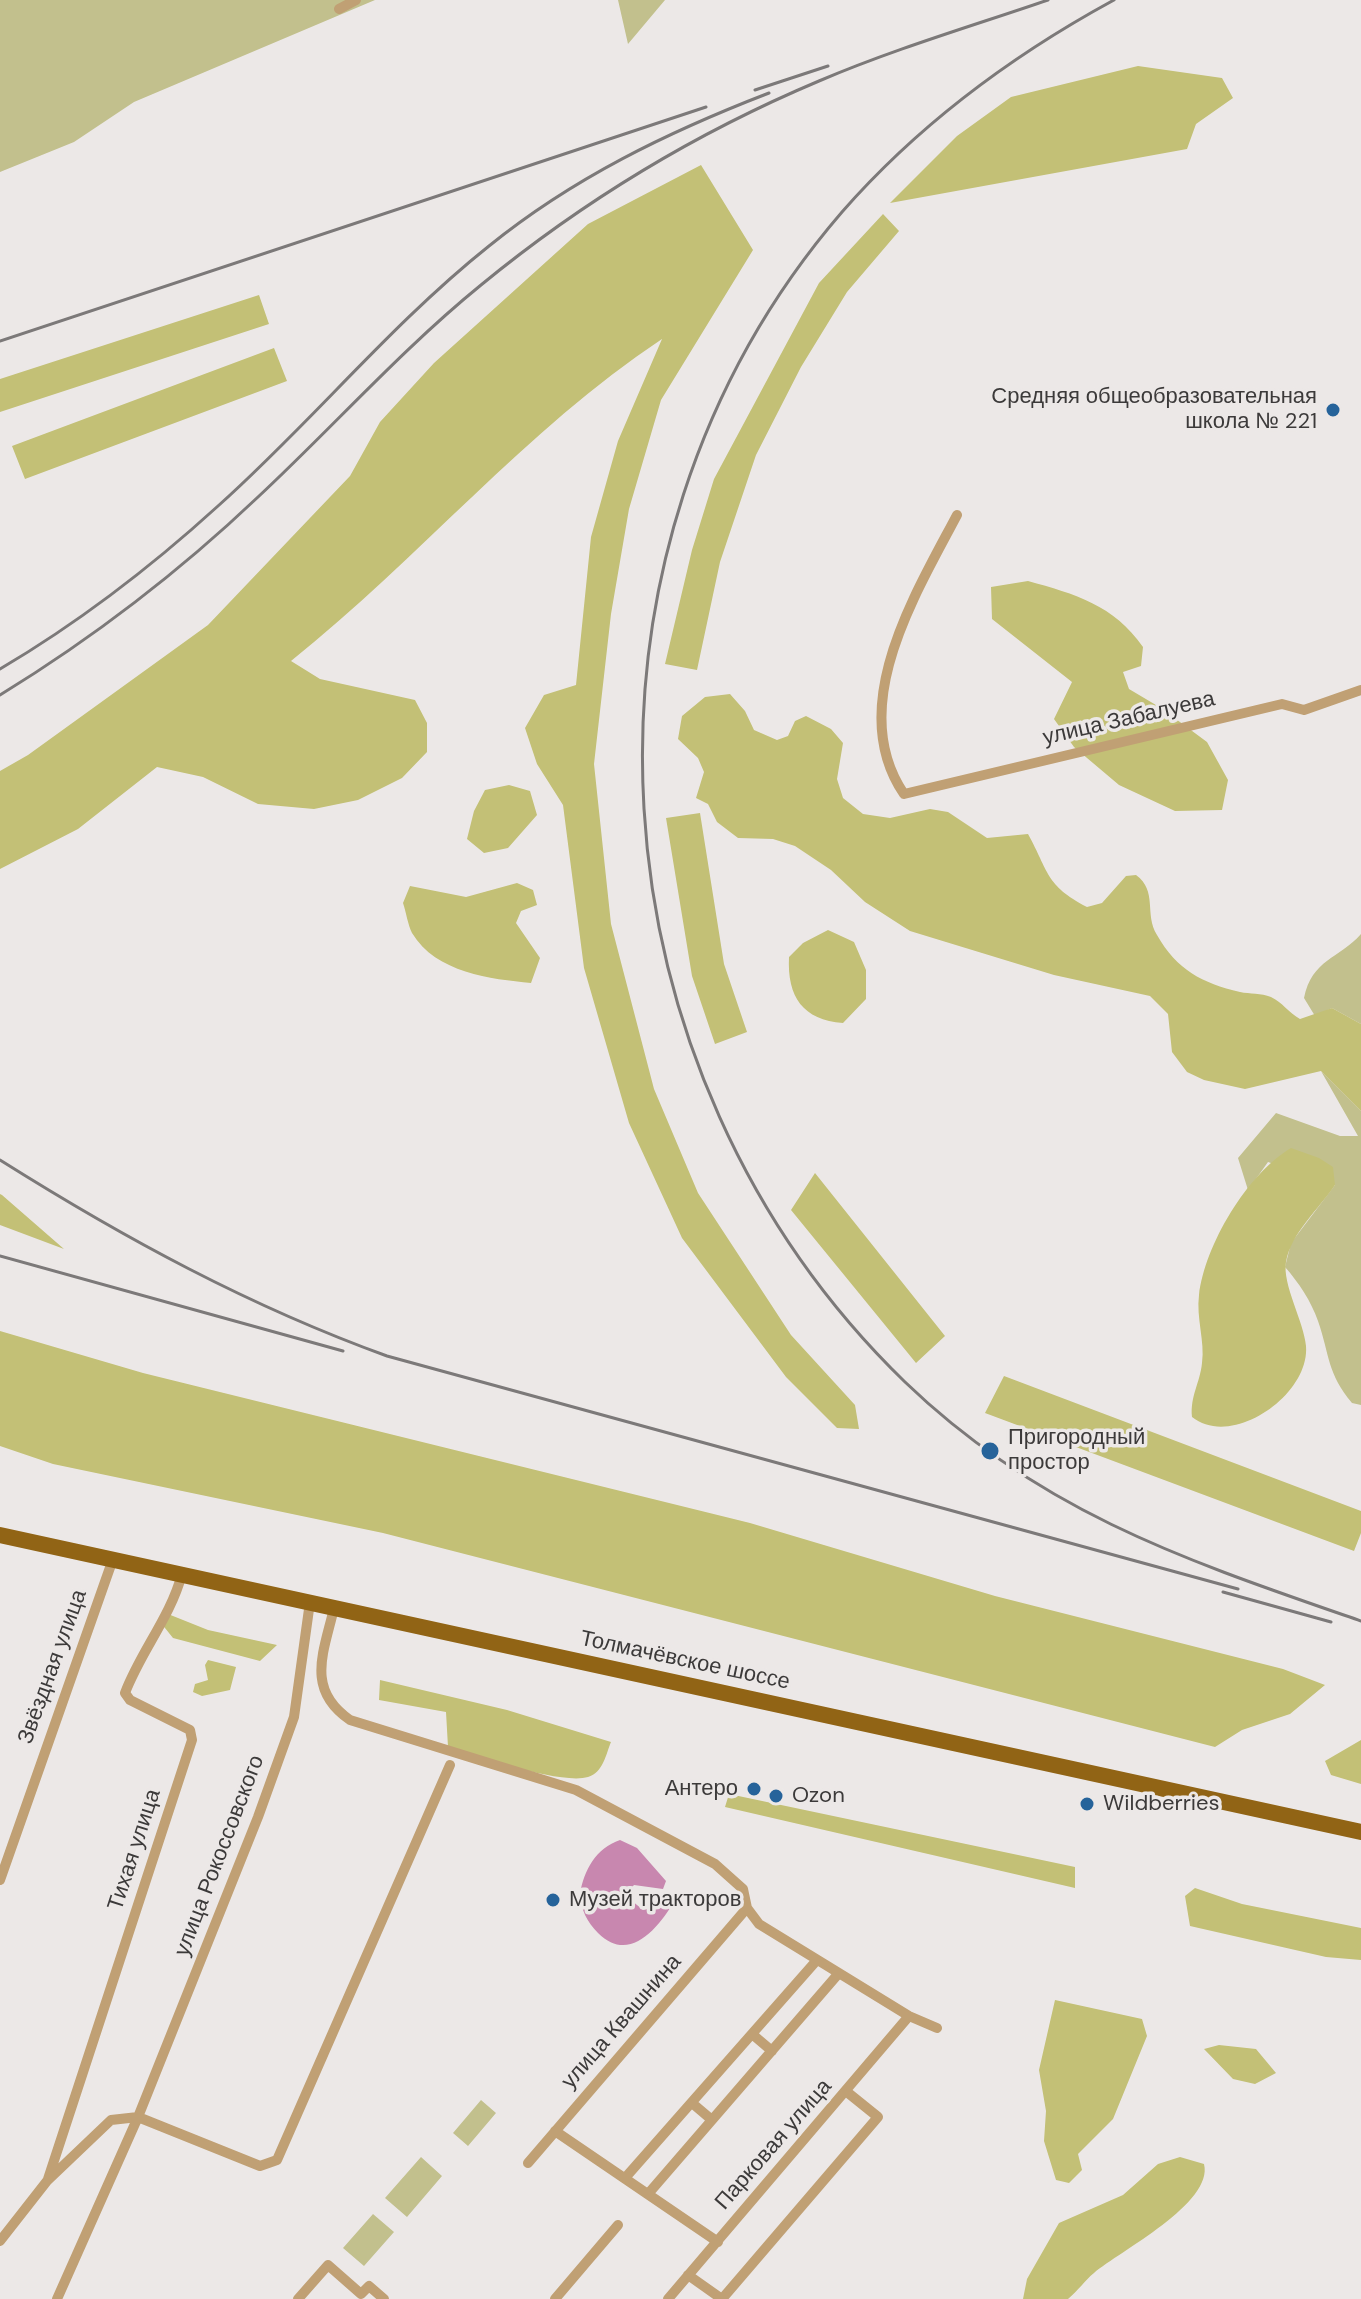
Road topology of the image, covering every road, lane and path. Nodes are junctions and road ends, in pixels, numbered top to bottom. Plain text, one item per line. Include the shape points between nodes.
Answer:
1 (356, 0) edge
2 (339, 9) dead end
3 (957, 515) dead end
4 (1361, 690) edge
5 (0, 1535) edge
6 (113, 1559) junction
7 (182, 1574) junction
8 (310, 1602) junction
9 (334, 1608) junction
10 (450, 1765) dead end
11 (1361, 1832) edge
12 (0, 1880) edge
13 (747, 1908) junction
14 (817, 1960) junction
15 (839, 1973) junction
16 (909, 2016) junction
17 (937, 2028) dead end
18 (752, 2034) junction
19 (772, 2051) junction
20 (847, 2092) junction
21 (692, 2103) junction
22 (138, 2117) junction
23 (712, 2120) junction
24 (555, 2131) junction
25 (528, 2163) dead end
26 (625, 2178) junction
27 (47, 2181) junction
28 (648, 2194) junction
29 (618, 2225) dead end
30 (0, 2241) edge
31 (718, 2242) junction
32 (688, 2275) junction
33 (57, 2299) edge
34 (298, 2299) edge
35 (384, 2299) edge
36 (555, 2299) edge
37 (668, 2299) edge

1 - 2 street
3 - 4 street, улица Забалуева via 924,577 889,663 881,705 881,743 891,775 904,794 1282,704 1304,710
5 - 6 main road, Толмачёвское шоссе
6 - 7 main road, Толмачёвское шоссе
6 - 12 street, Звёздная улица
7 - 8 main road, Толмачёвское шоссе
7 - 27 street, Тихая улица via 157,1636 125,1693 190,1730 192,1740
8 - 9 main road, Толмачёвское шоссе
8 - 22 street, улица Рокоссовского via 294,1717
9 - 11 main road, Толмачёвское шоссе
9 - 13 street via 320,1666 322,1688 333,1709 350,1720 576,1790 715,1864 743,1889
10 - 22 street via 277,2160 260,2166 250,2163
13 - 14 street via 759,1924
13 - 24 street, улица Квашнина
14 - 15 street
14 - 18 street
15 - 16 street
15 - 19 street
16 - 17 street
16 - 20 street, Парковая улица
18 - 19 street
18 - 21 street
19 - 23 street
20 - 31 street, Парковая улица
20 - 32 street via 878,2117 722,2299
21 - 23 street
21 - 26 street
22 - 27 street via 111,2120
22 - 33 street, улица Рокоссовского
23 - 28 street
24 - 25 street, улица Квашнина
24 - 26 street
26 - 28 street
27 - 30 street
28 - 31 street
29 - 36 street
31 - 32 street, Парковая улица
32 - 37 street, Парковая улица
34 - 35 street via 328,2265 361,2294 369,2286

